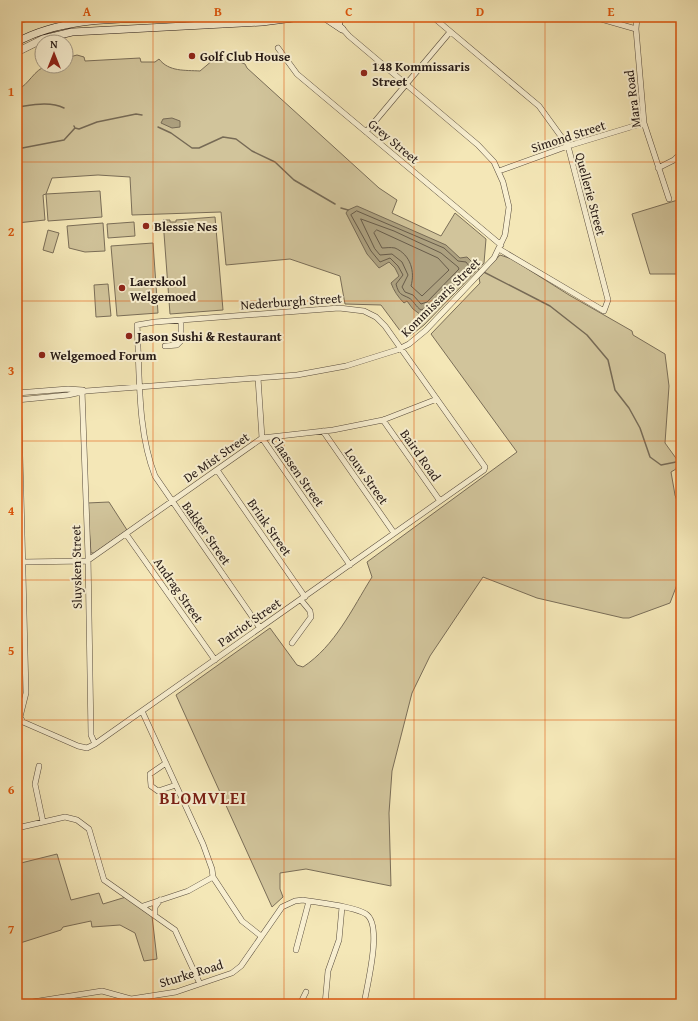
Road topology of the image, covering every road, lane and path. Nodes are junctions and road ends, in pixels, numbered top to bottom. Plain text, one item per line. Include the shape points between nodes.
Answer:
1 (34, 17) edge
2 (190, 17) edge
3 (301, 17) edge
4 (324, 17) edge
5 (433, 17) edge
6 (594, 17) edge
7 (637, 17) edge
8 (17, 21) edge
9 (339, 22) edge
10 (636, 29) junction
11 (450, 32) junction
12 (17, 42) edge
13 (278, 48) dead end
14 (17, 52) edge
15 (406, 84) junction
16 (644, 123) junction
17 (366, 132) junction
18 (568, 146) junction
19 (681, 153) edge
20 (658, 168) junction
21 (499, 171) junction
22 (669, 199) dead end
23 (500, 247) junction
24 (604, 311) joint
25 (181, 320) junction
26 (137, 325) joint
27 (165, 346) dead end
28 (402, 348) junction
29 (258, 378) junction
30 (141, 386) junction
31 (83, 391) junction
32 (17, 393) edge
33 (437, 399) junction
34 (17, 400) edge
35 (19, 416) dead end
36 (383, 420) junction
37 (323, 431) junction
38 (262, 438) junction
39 (217, 470) junction
40 (484, 470) joint
41 (440, 501) junction
42 (172, 502) junction
43 (394, 533) junction
44 (126, 534) junction
45 (87, 561) junction
46 (22, 562) junction
47 (350, 565) junction
48 (303, 598) junction
49 (260, 628) junction
50 (292, 643) dead end
51 (214, 660) junction
52 (142, 711) junction
53 (95, 744) junction
54 (166, 763) junction
55 (39, 766) dead end
56 (176, 785) junction
57 (43, 822) junction
58 (17, 828) edge
59 (213, 877) junction
60 (160, 900) junction
61 (309, 901) junction
62 (143, 906) junction
63 (342, 908) junction
64 (155, 914) junction
65 (261, 936) junction
66 (296, 950) dead end
67 (200, 984) junction
68 (306, 992) dead end
69 (20, 1004) edge
70 (300, 1004) edge
71 (325, 1004) edge
72 (364, 1004) edge

1 - 8 street
2 - 12 main road via 71,24 43,30
3 - 14 main road via 262,22 72,32 37,42
4 - 9 main road
5 - 11 street, Quellerie Street
6 - 10 street
7 - 10 street, Mara Road
9 - 15 street, Kommissaris Street
10 - 16 street, Mara Road
11 - 15 street
11 - 18 street, Quellerie Street via 539,106
13 - 17 street, Grey Street via 297,74
15 - 17 street
15 - 21 street, Kommissaris Street via 481,148
16 - 18 street, Simond Street
16 - 20 street, Mara Road
17 - 23 street, Grey Street
18 - 21 street, Simond Street
18 - 24 street, Quellerie Street via 608,300
19 - 20 street via 674,160
20 - 22 street, Mara Road
21 - 23 street, Kommissaris Street via 509,207 506,235
23 - 24 street, Grey Street
23 - 28 street, Kommissaris Street via 483,270 426,330
25 - 26 street, Nederburgh Street
25 - 27 street via 181,341 177,345
25 - 28 street, Nederburgh Street via 339,308 355,309 381,321
26 - 30 street, Bakker Street
28 - 29 street, Kommissaris Street via 346,366 297,375
28 - 33 street, Nederburgh Street
29 - 30 street, Kommissaris Street
29 - 38 street, Claassen Street
30 - 31 street, Kommissaris Street
30 - 42 street, Bakker Street via 143,426 150,460 155,476
31 - 32 street, Kommissaris Street
31 - 34 street, Kommissaris Street
31 - 45 street, Sluysken Street
33 - 36 street, De Mist Street
33 - 40 street, Nederburgh Street
35 - 46 street
36 - 37 street, De Mist Street
36 - 41 street, Baird Road
37 - 38 street, De Mist Street
37 - 43 street, Louw Street
38 - 39 street, De Mist Street
38 - 47 street, Claassen Street
39 - 42 street, De Mist Street
39 - 48 street, Brink Street
40 - 41 street, Patriot Street
41 - 43 street, Patriot Street
42 - 44 street, De Mist Street
42 - 49 street, Bakker Street
43 - 47 street, Patriot Street
44 - 45 street, De Mist Street
44 - 51 street, Andrag Street
45 - 46 street
45 - 53 street, Sluysken Street via 91,735
46 - 53 street, Patriot Street via 26,693 20,717 23,722 81,748
47 - 48 street, Patriot Street
48 - 49 street, Patriot Street
48 - 50 street, Brink Street via 311,617
49 - 51 street, Patriot Street
51 - 52 street, Patriot Street
52 - 53 street, Patriot Street
52 - 54 street
54 - 56 street
54 - 56 street via 150,774 151,786 158,791
55 - 57 street via 35,784
56 - 59 street via 202,844
57 - 58 street
57 - 62 street via 69,818 84,824 91,834 104,880
59 - 60 street via 188,891
59 - 65 street via 242,921
60 - 62 street
60 - 64 street via 155,907
61 - 63 street
61 - 65 street, Sturke Road via 299,900 282,907
61 - 66 street
62 - 64 street
63 - 71 street via 338,940 328,971
63 - 72 street via 364,913 373,923 374,938
64 - 67 street via 176,930
65 - 67 street, Sturke Road via 239,968
67 - 69 street, Sturke Road via 176,992 136,999 102,991
68 - 70 street

